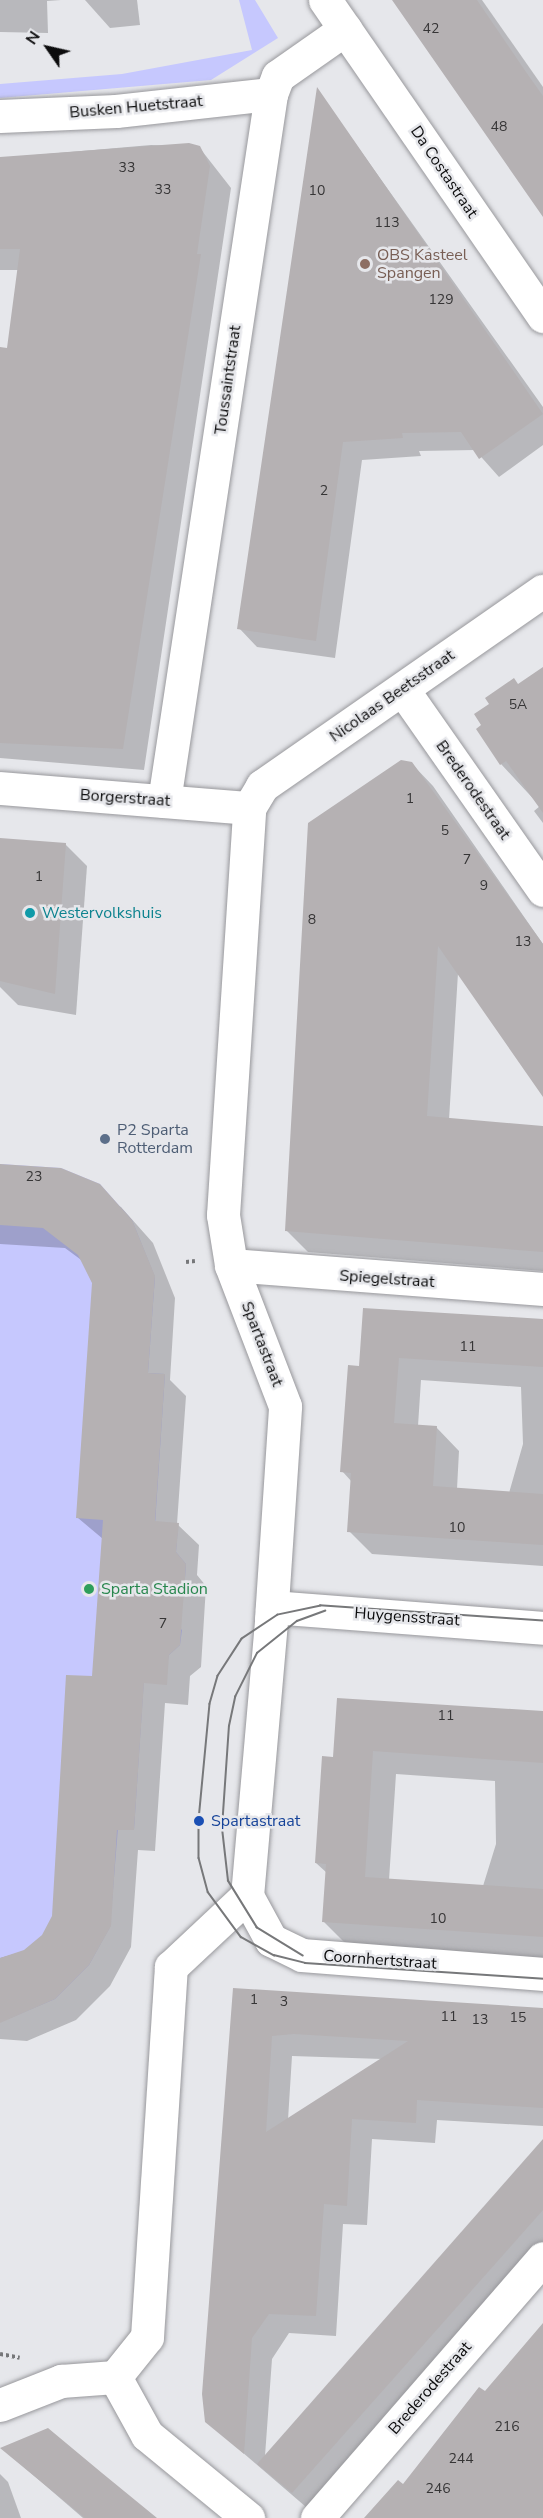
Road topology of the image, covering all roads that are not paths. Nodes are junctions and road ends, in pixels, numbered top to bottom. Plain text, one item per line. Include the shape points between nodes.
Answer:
1 (325, 0) edge
2 (345, 29) junction
3 (271, 94) junction
4 (0, 116) edge
5 (543, 316) edge
6 (543, 591) edge
7 (403, 690) junction
8 (0, 789) edge
9 (164, 801) junction
10 (249, 808) junction
11 (543, 890) edge
12 (231, 1265) junction
13 (543, 1289) edge
14 (272, 1607) junction
15 (543, 1628) edge
16 (247, 1896) junction
17 (543, 1974) edge
18 (543, 2258) edge
19 (115, 2377) junction
20 (0, 2405) edge
21 (248, 2518) edge
22 (317, 2518) edge

1 - 2 street
2 - 3 street, Toussaintstraat via 278,76
2 - 5 street, Da Costastraat
3 - 4 street, Busken Huetstraat via 116,111
3 - 9 street, Toussaintstraat
6 - 7 street, Nicolaas Beetsstraat
7 - 10 street, Nicolaas Beetsstraat via 262,786
7 - 11 street, Brederodestraat
8 - 9 street, Borgerstraat
9 - 10 street, Borgerstraat
10 - 12 street, Spartastraat via 223,1215
12 - 13 street, Spiegelstraat
12 - 14 street, Spartastraat via 285,1406
14 - 15 street, Huygensstraat
14 - 16 street, Spartastraat
16 - 17 street, Coornhertstraat via 272,1940 302,1955
16 - 19 street via 171,1967 147,2337
18 - 22 street, Brederodestraat
19 - 20 street via 61,2381
19 - 21 street via 147,2435

